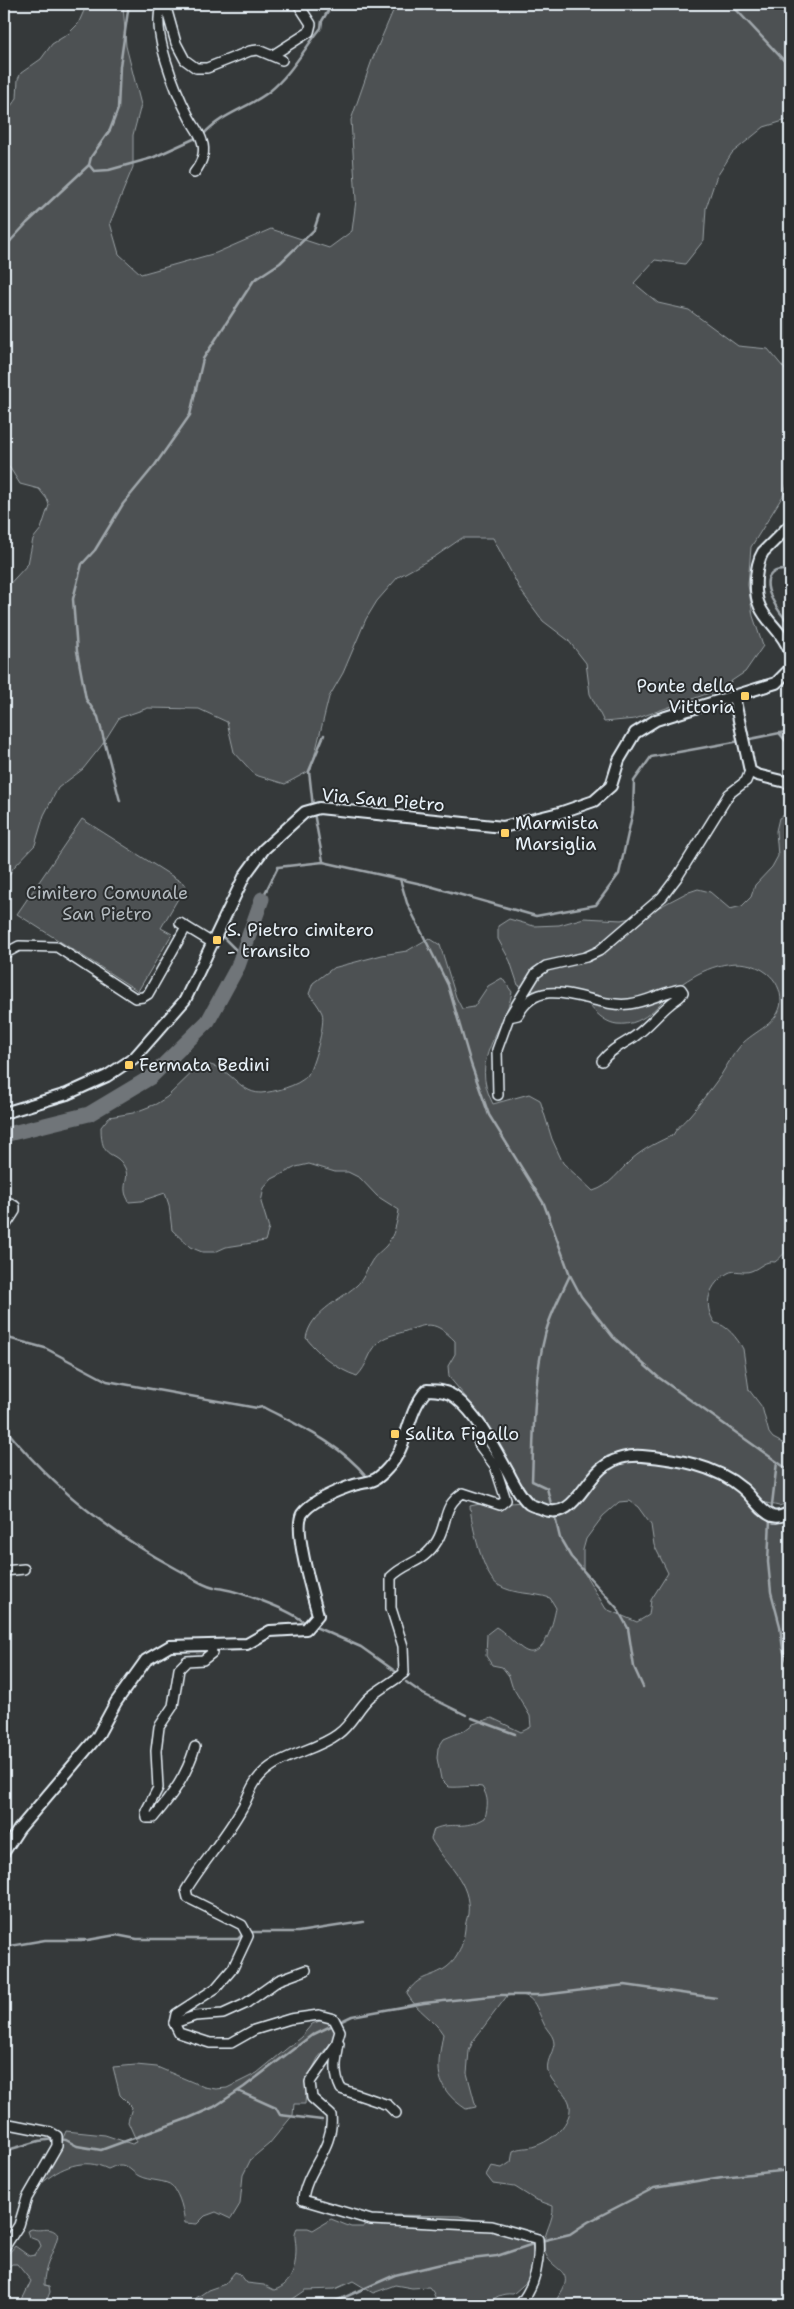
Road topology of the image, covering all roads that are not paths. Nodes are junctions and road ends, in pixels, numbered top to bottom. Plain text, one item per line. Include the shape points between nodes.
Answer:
1 (164, 4) edge
2 (298, 4) edge
3 (273, 55) junction
4 (282, 60) dead end
5 (194, 173) dead end
6 (790, 525) edge
7 (790, 652) edge
8 (790, 669) edge
9 (734, 697) junction
10 (750, 771) junction
11 (790, 783) edge
12 (211, 942) junction
13 (4, 954) edge
14 (509, 1017) junction
15 (602, 1061) dead end
16 (498, 1095) dead end
17 (4, 1113) edge
18 (4, 1205) edge
19 (4, 1228) edge
20 (482, 1430) junction
21 (790, 1512) edge
22 (24, 1569) dead end
23 (4, 1572) edge
24 (210, 1646) junction
25 (195, 1748) dead end
26 (4, 1852) edge
27 (306, 1970) dead end
28 (174, 2023) junction
29 (338, 2038) junction
30 (396, 2112) dead end
31 (4, 2123) edge
32 (4, 2248) edge
33 (519, 2305) edge

1 - 3 street via 176,44 185,60 196,68 207,68 250,50
1 - 5 street via 160,10 161,43 178,92 202,141 201,164
2 - 3 street via 310,24 309,32
3 - 4 street
6 - 7 street via 760,557 756,590 758,605
8 - 9 street, Via San Pietro via 776,683
9 - 10 street
9 - 12 street, Via San Pietro via 656,720 635,733 619,760 611,786 594,801 559,813 503,826 319,808 304,812 264,849 246,875
10 - 11 street
10 - 14 street via 746,781 729,794 662,897 599,951 546,966 536,973
12 - 13 street via 183,925 148,994 136,998 57,947 20,946
12 - 17 street, Via San Pietro via 199,975 185,1000 134,1058 107,1076 67,1094
14 - 15 street via 518,1015 530,1000 553,992 568,992 608,1004 629,1004 681,989 683,992 645,1028 617,1046
14 - 16 street via 497,1050
18 - 19 street via 10,1203 15,1206
20 - 21 street via 529,1504 547,1512 564,1510 604,1466 618,1458 640,1456 687,1462 722,1475 742,1487 774,1517
20 - 24 street via 455,1397 440,1390 427,1390 418,1400 392,1465 377,1480 349,1486 314,1503 302,1514 299,1529 318,1615 306,1629 270,1631 247,1644
20 - 28 street via 476,1435 495,1466 506,1500 500,1505 462,1494 453,1500 438,1540 423,1558 398,1570 391,1578 391,1608 403,1646 404,1672 370,1696 340,1733 324,1744 296,1753 256,1780 242,1808 195,1875 186,1890 188,1898 242,1925 248,1936 233,1968 222,1981 176,2014
22 - 23 street
24 - 25 street via 212,1653 203,1660 187,1661 179,1670 173,1706 159,1727 156,1751 158,1788 146,1812 147,1818 153,1818 177,1789
24 - 26 street via 170,1646 146,1660 116,1702 97,1737 19,1829
27 - 28 street via 279,1980 246,2004 223,2014 195,2016
28 - 29 street via 178,2033 210,2043 231,2043 254,2030 319,2015 334,2019 340,2032
29 - 30 street via 334,2066 341,2089 388,2105
29 - 33 street via 310,2082 312,2098 332,2115 333,2126 303,2200 371,2220 492,2226 538,2239 539,2259 535,2276 530,2292
31 - 32 street via 50,2132 57,2136 57,2146 27,2198 19,2225

